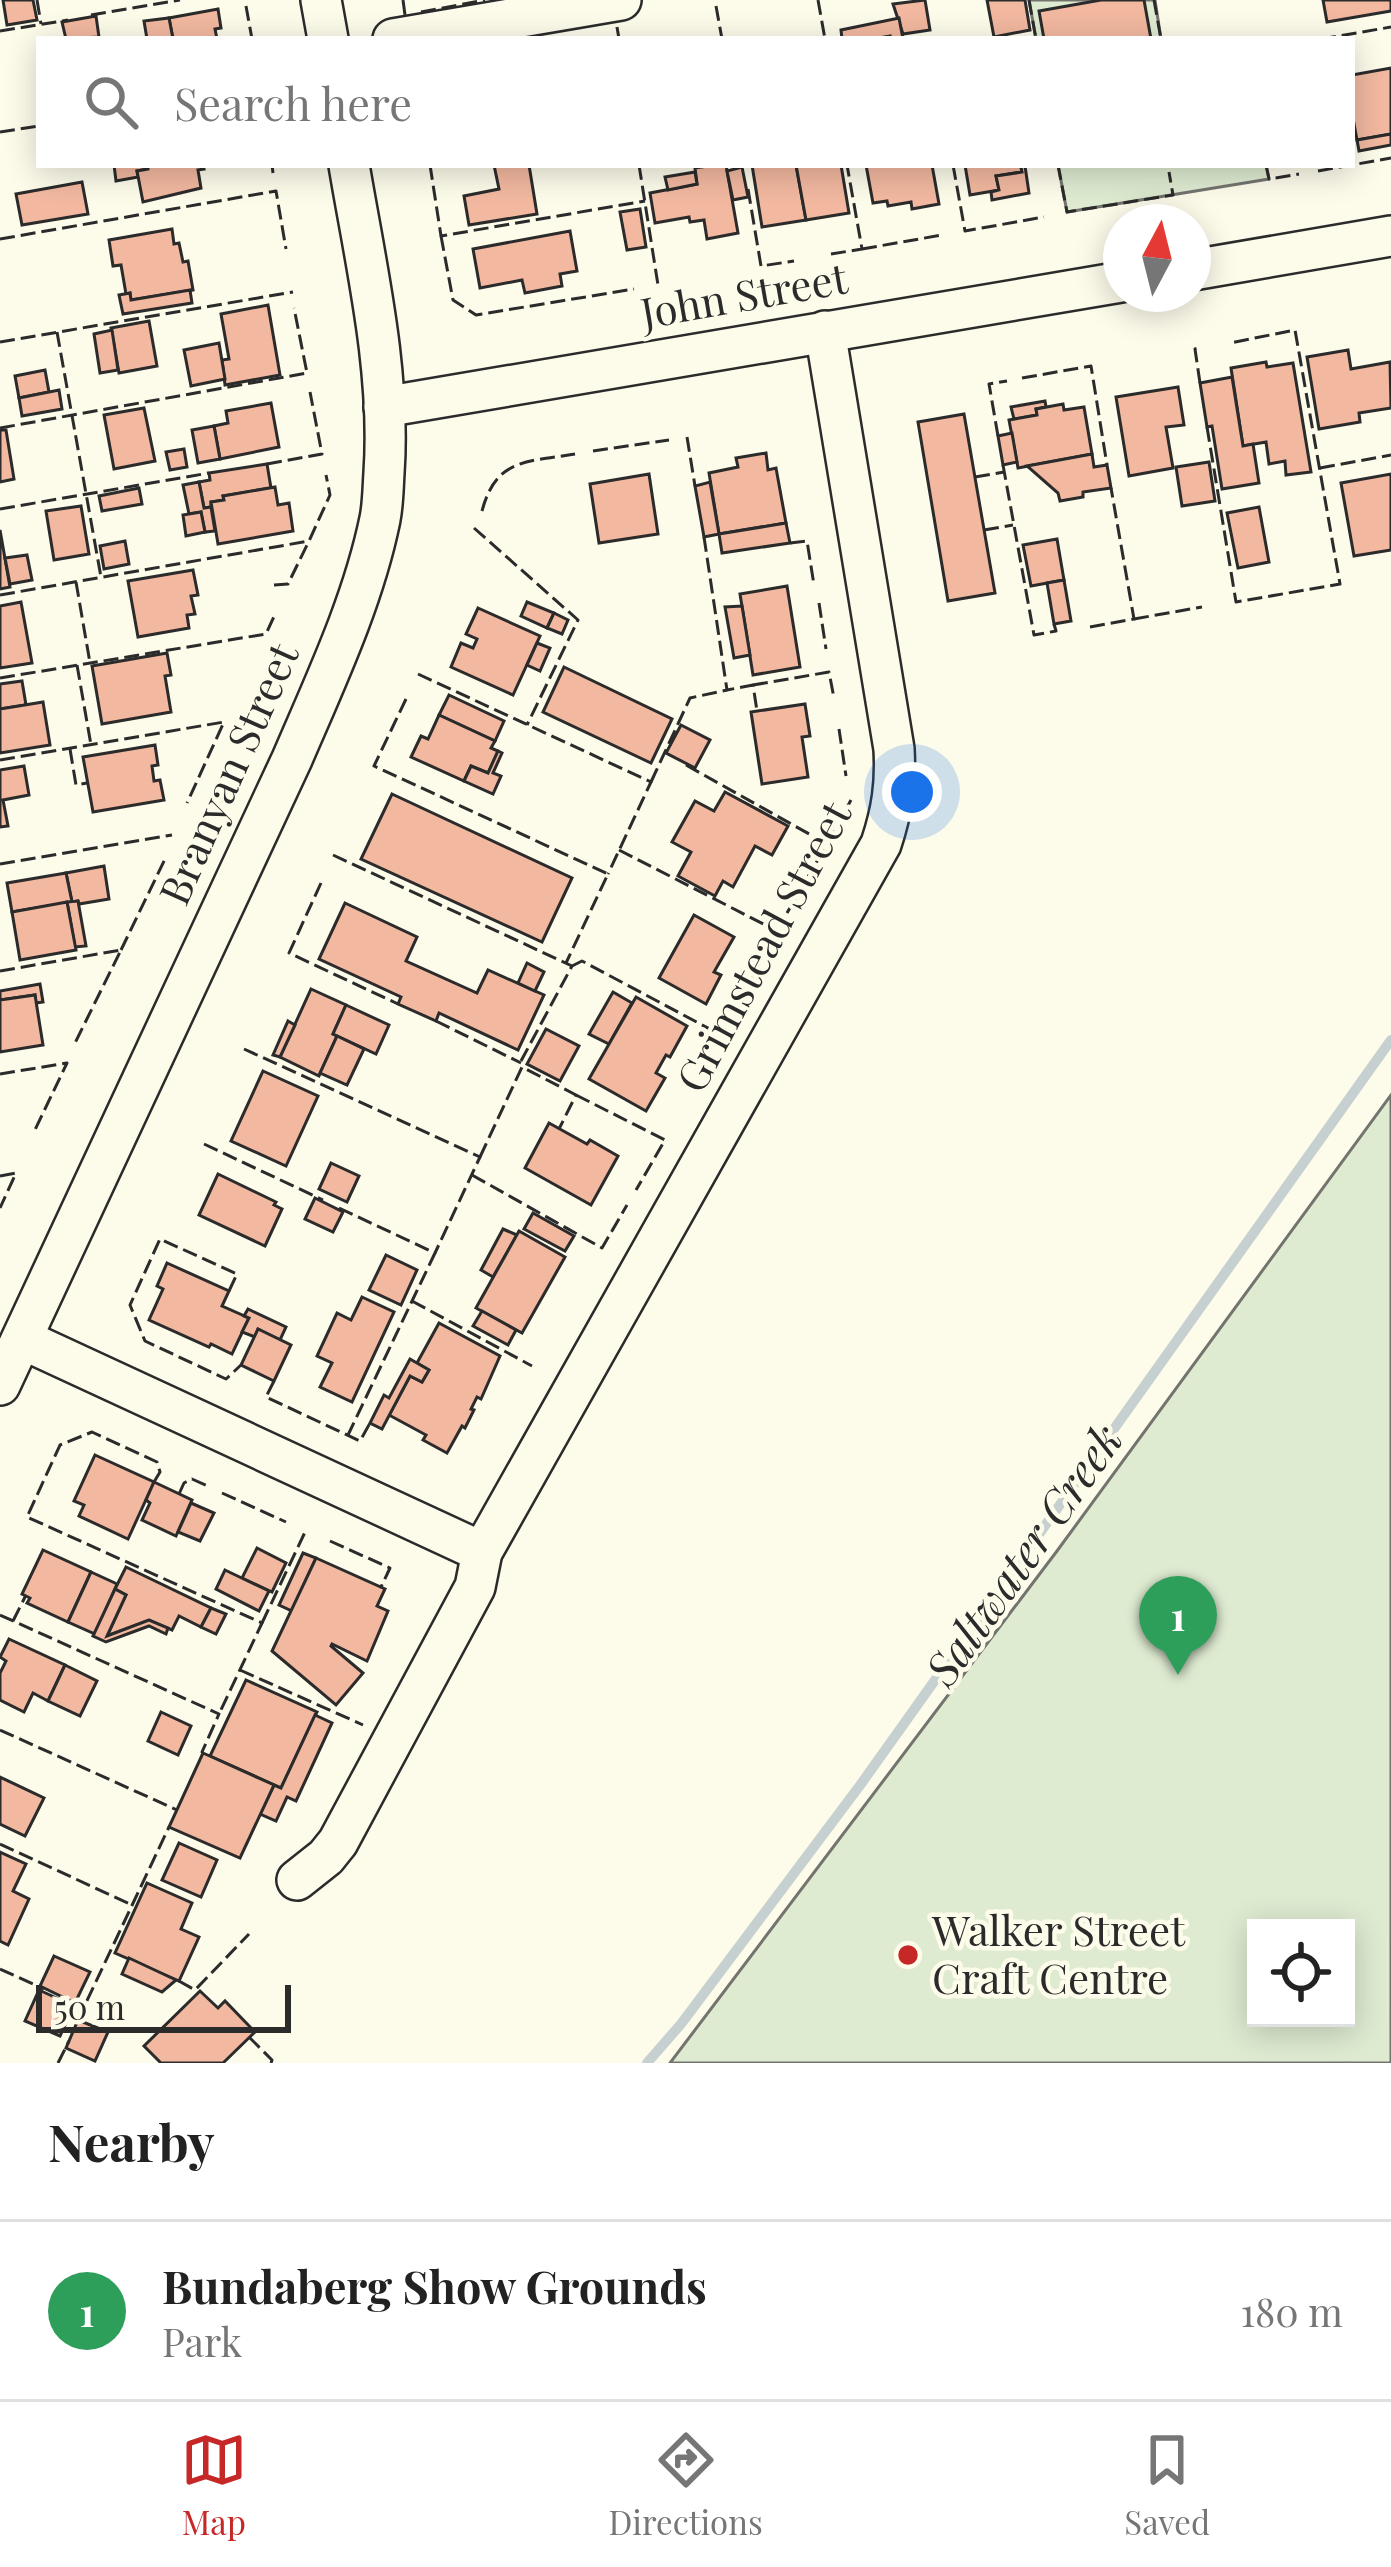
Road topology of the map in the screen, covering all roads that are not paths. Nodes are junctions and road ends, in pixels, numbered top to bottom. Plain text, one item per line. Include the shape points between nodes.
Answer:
1 (322, 0) edge
2 (621, 0) edge
3 (328, 36) edge
4 (411, 36) edge
5 (350, 168) edge
6 (1391, 236) edge
7 (1211, 266) edge
8 (1103, 284) edge
9 (826, 331) junction
10 (384, 407) junction
11 (22, 1339) junction
12 (0, 1385) edge
13 (482, 1552) junction
14 (297, 1880) dead end

1 - 3 street
2 - 4 street
5 - 10 street, Branyan Street
6 - 7 street
8 - 9 street, John Street
9 - 10 street, John Street
9 - 13 street, Grimstead Street via 894,749 892,812
10 - 11 street, Branyan Street via 381,516 327,678
11 - 12 street, Branyan Street
11 - 13 street
13 - 14 street, Grimstead Street via 475,1587 338,1842

